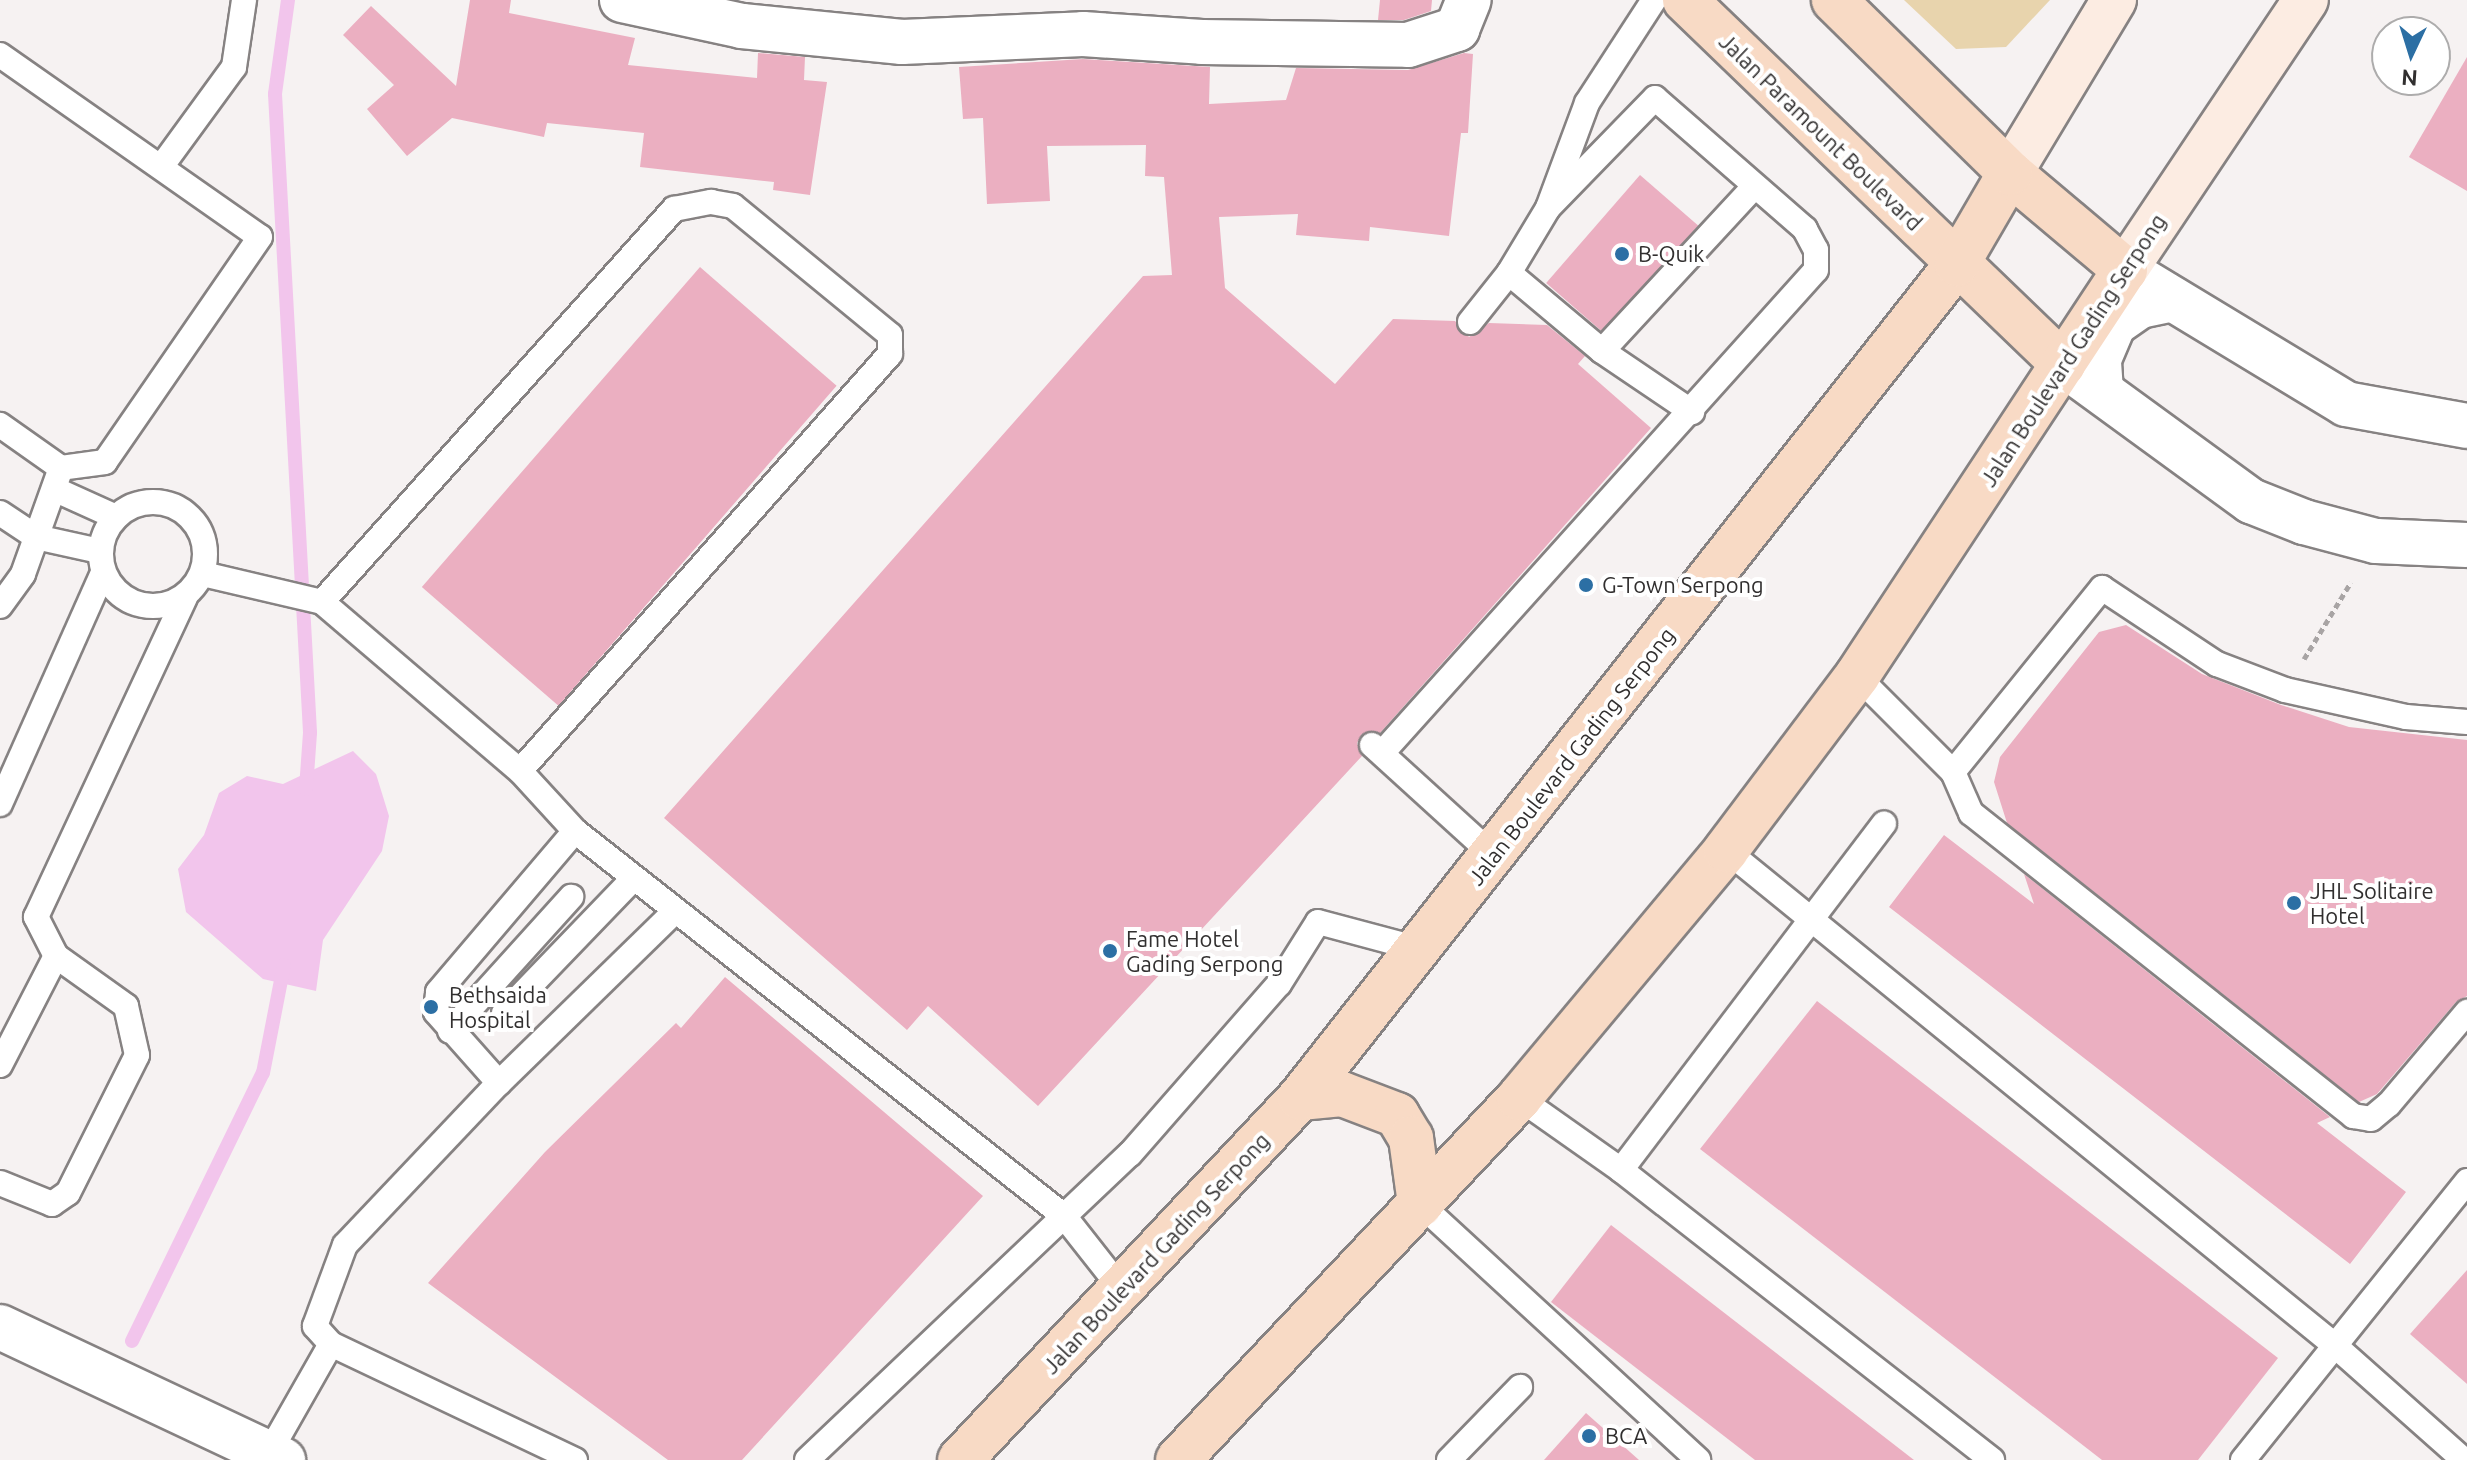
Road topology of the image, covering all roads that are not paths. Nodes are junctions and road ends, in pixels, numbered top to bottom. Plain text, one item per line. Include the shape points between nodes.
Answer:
1 (244, 0) edge
2 (622, 0) edge
3 (1469, 0) edge
4 (1654, 0) edge
5 (1685, 0) edge
6 (1834, 0) edge
7 (2114, 0) edge
8 (2306, 0) edge
9 (1080, 17) edge
10 (0, 55) edge
11 (161, 167) junction
12 (2010, 173) junction
13 (1754, 187) junction
14 (1548, 208) junction
15 (1957, 264) junction
16 (2125, 270) junction
17 (1509, 273) junction
18 (2172, 299) junction
19 (1470, 322) dead end
20 (1602, 351) junction
21 (2063, 364) junction
22 (2101, 391) junction
23 (1692, 412) junction
24 (0, 425) edge
25 (2467, 426) edge
26 (57, 479) junction
27 (0, 513) edge
28 (116, 517) junction
29 (36, 537) junction
30 (2467, 545) edge
31 (101, 562) junction
32 (203, 574) junction
33 (185, 597) junction
34 (322, 602) junction
35 (0, 606) edge
36 (1857, 676) junction
37 (2467, 722) edge
38 (520, 771) junction
39 (1953, 772) junction
40 (0, 804) edge
41 (1884, 823) dead end
42 (575, 831) junction
43 (1726, 850) junction
44 (1493, 855) junction
45 (633, 879) junction
46 (571, 897) dead end
47 (674, 912) junction
48 (1809, 919) junction
49 (1419, 949) junction
50 (56, 956) junction
51 (2467, 1012) edge
52 (504, 1013) dead end
53 (450, 1031) junction
54 (0, 1065) edge
55 (499, 1083) junction
56 (1300, 1098) junction
57 (1519, 1098) junction
58 (1621, 1170) junction
59 (2467, 1181) edge
60 (0, 1183) edge
61 (1420, 1204) junction
62 (1064, 1216) junction
63 (1123, 1291) junction
64 (0, 1327) edge
65 (2332, 1343) junction
66 (331, 1344) junction
67 (1520, 1387) dead end
68 (1196, 1452) edge
69 (276, 1456) edge
70 (575, 1460) edge
71 (807, 1460) edge
72 (960, 1460) edge
73 (1449, 1460) edge
74 (1698, 1460) edge
75 (1992, 1460) edge
76 (2243, 1460) edge
77 (2464, 1460) edge

1 - 11 lane via 234,67
2 - 9 street via 742,26 902,42
3 - 9 street via 1457,29 1408,45 1202,42
4 - 14 lane via 1587,103
5 - 15 main road, Jalan Paramount Boulevard
6 - 12 main road
7 - 12 main road, Jalan Boulevard Gading Serpong
8 - 16 main road, Jalan Boulevard Gading Serpong
10 - 11 lane
11 - 26 lane via 260,237 105,462
12 - 15 main road, Jalan Boulevard Gading Serpong
12 - 16 main road
13 - 14 lane via 1655,98
13 - 20 lane
13 - 23 lane via 1805,229 1816,250 1816,270
14 - 17 lane
15 - 21 main road, Jalan Paramount Boulevard
15 - 44 main road, Jalan Boulevard Gading Serpong
16 - 18 street
16 - 21 main road, Jalan Boulevard Gading Serpong
17 - 19 lane
17 - 20 lane
18 - 22 street via 2140,306 2114,324 2099,359
18 - 25 street via 2346,404
20 - 23 lane
21 - 22 street
21 - 36 main road, Jalan Boulevard Gading Serpong
22 - 30 street via 2251,501 2376,541
23 - 44 lane via 1377,749
24 - 26 lane
26 - 28 lane
26 - 29 lane
27 - 29 lane
28 - 31 lane via 105,529
28 - 32 lane via 128,506 159,500 189,514 205,542
29 - 31 lane
29 - 35 lane via 23,574
31 - 33 lane via 124,600 158,608
31 - 40 lane
32 - 33 lane
32 - 34 lane
33 - 50 lane via 36,917
34 - 38 lane
34 - 38 lane via 674,209 702,202 733,206 890,335 890,354
36 - 39 lane
36 - 43 main road, Jalan Boulevard Gading Serpong
37 - 39 lane via 2406,717 2285,690 2217,664 2102,588
38 - 42 lane
39 - 51 lane via 1971,813 2353,1116 2371,1119 2389,1104
41 - 48 lane
42 - 45 lane
42 - 53 lane via 442,983 436,1012
43 - 48 lane
43 - 57 main road, Jalan Boulevard Gading Serpong
44 - 49 main road, Jalan Boulevard Gading Serpong
45 - 47 lane
45 - 52 lane
46 - 53 lane
47 - 55 lane
47 - 62 lane via 931,1107
48 - 58 lane
48 - 65 lane
49 - 56 main road, Jalan Boulevard Gading Serpong
49 - 62 lane via 1318,922 1279,984 1130,1154
50 - 54 lane
50 - 60 lane via 126,1006 137,1055 68,1193 52,1204
53 - 55 lane
55 - 66 lane via 345,1245 315,1326
56 - 61 main road via 1342,1094 1397,1115 1411,1138
56 - 63 main road, Jalan Boulevard Gading Serpong
57 - 58 lane
57 - 61 main road, Jalan Boulevard Gading Serpong
58 - 75 lane
59 - 65 lane
61 - 68 main road, Jalan Boulevard Gading Serpong
61 - 74 lane
62 - 63 lane
62 - 71 lane
63 - 72 main road, Jalan Boulevard Gading Serpong
64 - 69 street
65 - 76 lane
65 - 77 lane
66 - 69 lane
66 - 70 lane
67 - 73 lane

